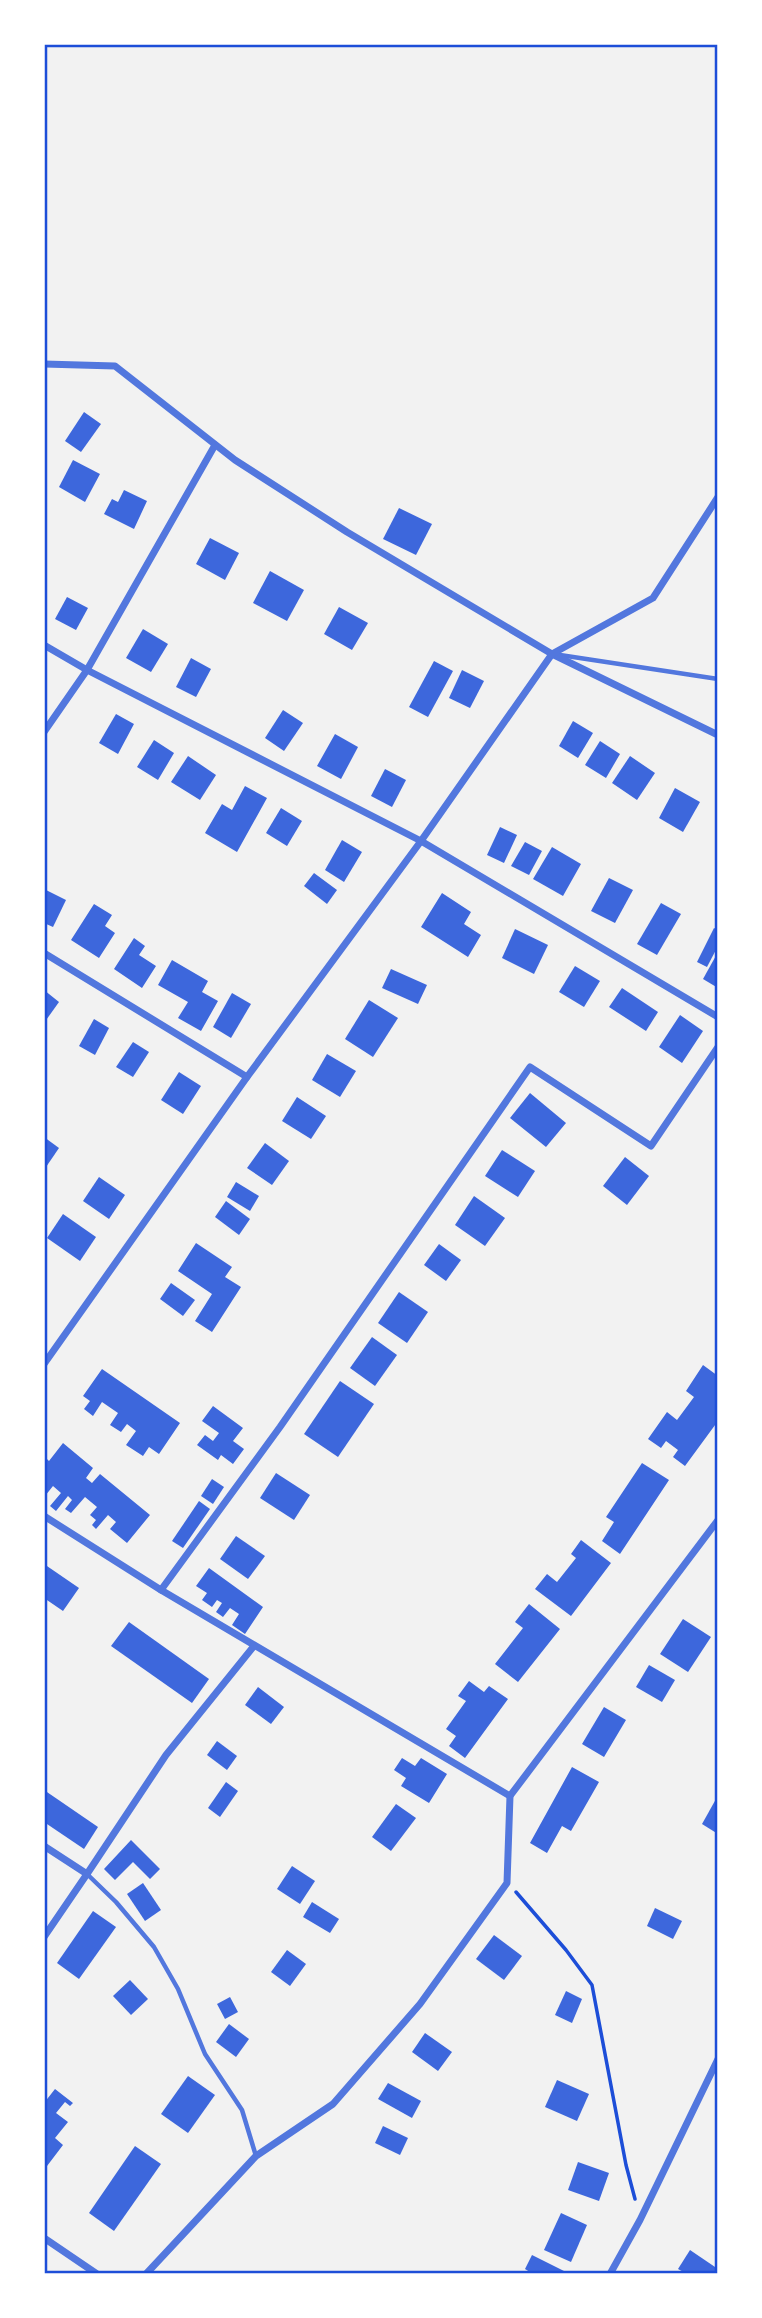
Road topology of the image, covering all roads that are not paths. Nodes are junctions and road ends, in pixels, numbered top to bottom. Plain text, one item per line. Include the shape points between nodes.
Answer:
1 (44, 364) edge
2 (215, 445) junction
3 (718, 498) edge
4 (44, 645) edge
5 (552, 654) junction
6 (87, 670) junction
7 (718, 679) edge
8 (44, 732) edge
9 (718, 734) edge
10 (421, 841) junction
11 (44, 953) edge
12 (718, 1017) edge
13 (718, 1047) edge
14 (247, 1077) junction
15 (44, 1364) edge
16 (44, 1516) edge
17 (718, 1520) edge
18 (161, 1590) junction
19 (254, 1646) junction
20 (510, 1796) junction
21 (44, 1846) edge
22 (87, 1874) junction
23 (44, 1937) edge
24 (718, 2059) edge
25 (256, 2156) junction
26 (44, 2238) edge
27 (97, 2274) edge
28 (146, 2274) edge
29 (610, 2274) edge

1 - 2 street via 115,366
2 - 5 street via 347,532
2 - 6 street
3 - 5 street via 653,598
4 - 6 street
5 - 7 lane
5 - 9 street
5 - 10 street
6 - 8 street
6 - 10 street
10 - 12 street
10 - 14 street
11 - 14 street
13 - 18 street via 651,1146 530,1067
14 - 15 street
16 - 18 street
17 - 20 street
18 - 19 street
19 - 20 street
19 - 22 street via 166,1755
20 - 25 street via 508,1883 420,2004 333,2104
21 - 22 street
22 - 23 street
22 - 25 lane via 154,1947 178,1989 205,2054 242,2110
24 - 29 street
25 - 28 street
26 - 27 street

